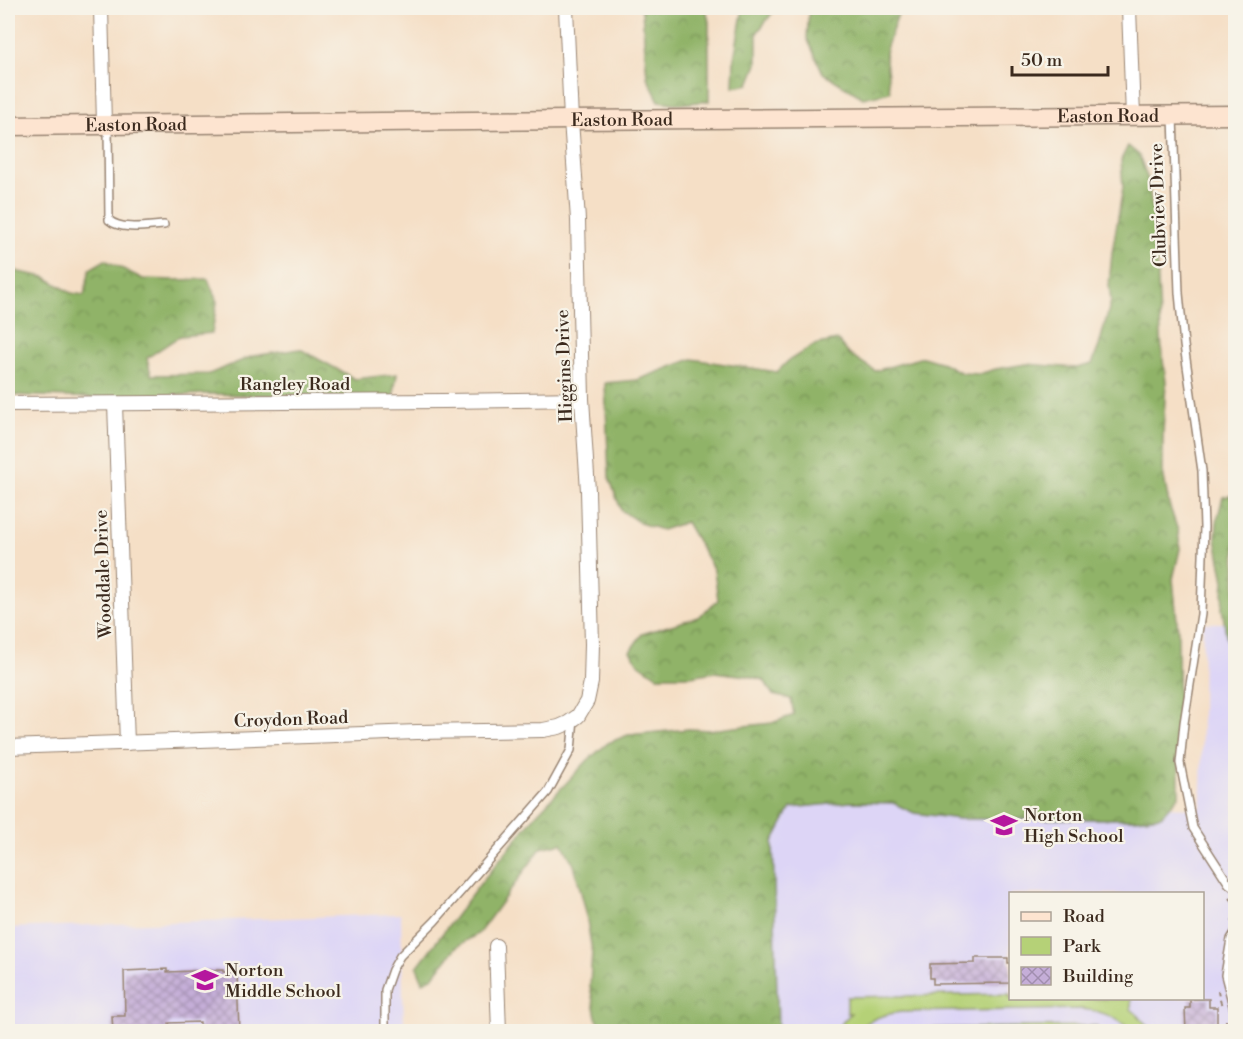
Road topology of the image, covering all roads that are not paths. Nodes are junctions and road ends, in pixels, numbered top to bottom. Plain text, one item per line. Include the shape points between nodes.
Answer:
1 (101, 8) edge
2 (566, 8) edge
3 (1129, 8) edge
4 (1236, 115) edge
5 (1173, 116) junction
6 (1133, 117) junction
7 (571, 120) junction
8 (106, 124) junction
9 (8, 126) edge
10 (164, 225) dead end
11 (582, 399) junction
12 (8, 404) edge
13 (115, 404) junction
14 (574, 719) junction
15 (127, 743) junction
16 (8, 747) edge
17 (1236, 889) edge
18 (1236, 931) edge
19 (496, 946) dead end
20 (1234, 1005) edge
21 (1236, 1017) edge
22 (385, 1032) edge
23 (499, 1032) edge

1 - 8 street
2 - 7 street, Higgins Drive
3 - 6 street
4 - 5 street, Easton Road
5 - 6 street, Easton Road
5 - 17 lane, Clubview Drive via 1179,293 1203,471 1204,527 1201,614 1180,763 1193,828
6 - 7 street, Easton Road
7 - 8 street, Easton Road
7 - 11 street, Higgins Drive via 578,220
8 - 9 street, Easton Road
8 - 10 lane via 109,220 121,226
11 - 13 street, Rangley Road
11 - 14 street, Higgins Drive via 592,644 587,701
12 - 13 street, Rangley Road
13 - 15 street, Wooddale Drive
14 - 15 street, Croydon Road via 543,730
14 - 22 lane via 571,750 548,792 400,956 385,990
15 - 16 street, Croydon Road
18 - 20 lane via 1225,975
19 - 23 street
20 - 21 lane

